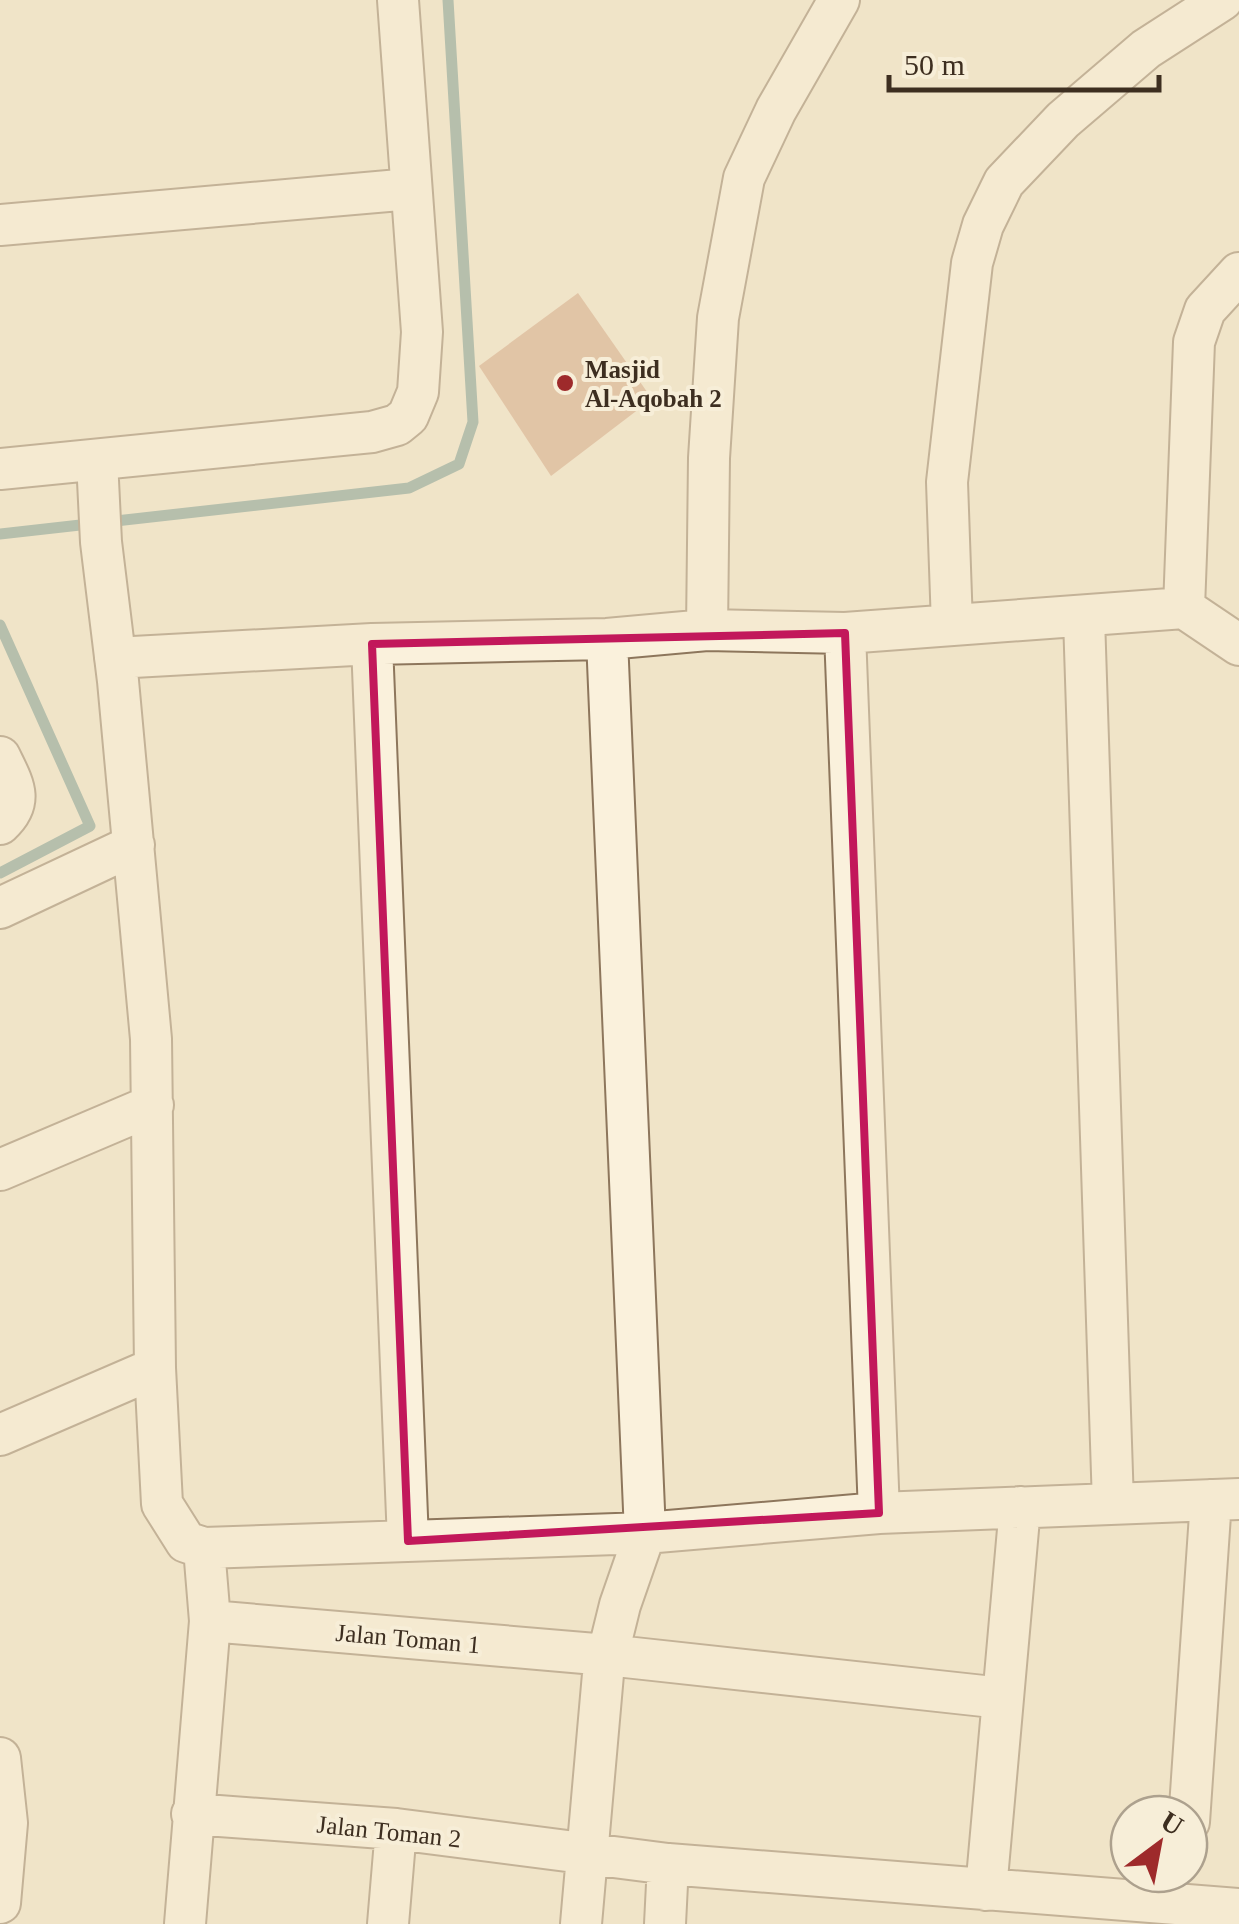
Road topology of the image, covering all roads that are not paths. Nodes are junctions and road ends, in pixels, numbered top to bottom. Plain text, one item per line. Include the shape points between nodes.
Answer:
1 (398, 0) edge
2 (839, 0) edge
3 (1222, 0) edge
4 (411, 189) junction
5 (0, 224) edge
6 (1239, 273) edge
7 (0, 469) edge
8 (98, 474) junction
9 (1184, 608) junction
10 (1084, 618) junction
11 (952, 625) junction
12 (708, 630) junction
13 (845, 634) junction
14 (607, 640) junction
15 (372, 644) junction
16 (1239, 645) edge
17 (115, 658) junction
18 (0, 757) edge
19 (0, 824) edge
20 (134, 845) junction
21 (0, 908) edge
22 (153, 1105) junction
23 (0, 1170) edge
24 (154, 1368) junction
25 (0, 1435) edge
26 (1225, 1499) edge
27 (1113, 1504) junction
28 (1020, 1507) junction
29 (878, 1513) junction
30 (645, 1533) junction
31 (408, 1541) junction
32 (204, 1548) junction
33 (210, 1621) junction
34 (606, 1655) junction
35 (1002, 1698) junction
36 (0, 1758) edge
37 (1192, 1794) edge
38 (192, 1814) junction
39 (3, 1823) edge
40 (396, 1829) junction
41 (586, 1855) junction
42 (668, 1864) junction
43 (986, 1890) junction
44 (1184, 1901) edge
45 (0, 1903) edge
46 (1239, 1909) edge
47 (185, 1924) edge
48 (388, 1924) edge
49 (581, 1924) edge
50 (665, 1924) edge

1 - 4 street
2 - 12 street via 744,178 718,318
3 - 11 street via 1146,49 1062,120 1004,182 983,225 972,263 947,482
4 - 5 street
4 - 8 street via 422,332 418,392 408,416 372,432
6 - 9 street via 1205,310 1194,342
7 - 8 street
8 - 17 street
9 - 10 street
9 - 16 street
10 - 11 street
10 - 27 street
11 - 13 street
12 - 13 street
12 - 14 street
13 - 29 street
14 - 15 street
14 - 30 street
15 - 17 street
15 - 31 street
17 - 20 street
18 - 19 street via 17,793
20 - 21 street
20 - 22 street
22 - 23 street
22 - 24 street
24 - 25 street
24 - 32 street via 162,1504 186,1542
26 - 27 street
26 - 37 street
27 - 28 street
28 - 29 street
28 - 35 street
29 - 30 street
30 - 31 street
30 - 34 street
31 - 32 street
32 - 33 street
33 - 34 street, Jalan Toman 1
33 - 38 street
34 - 35 street, Jalan Toman 1
34 - 41 street
35 - 43 street
36 - 39 street
38 - 40 street, Jalan Toman 2
38 - 47 street
39 - 45 street
40 - 41 street, Jalan Toman 2
40 - 48 street
41 - 42 street, Jalan Toman 2
41 - 49 street
42 - 43 street, Jalan Toman 2
42 - 50 street
43 - 44 street, Jalan Toman 2
44 - 46 street, Jalan Toman 2

